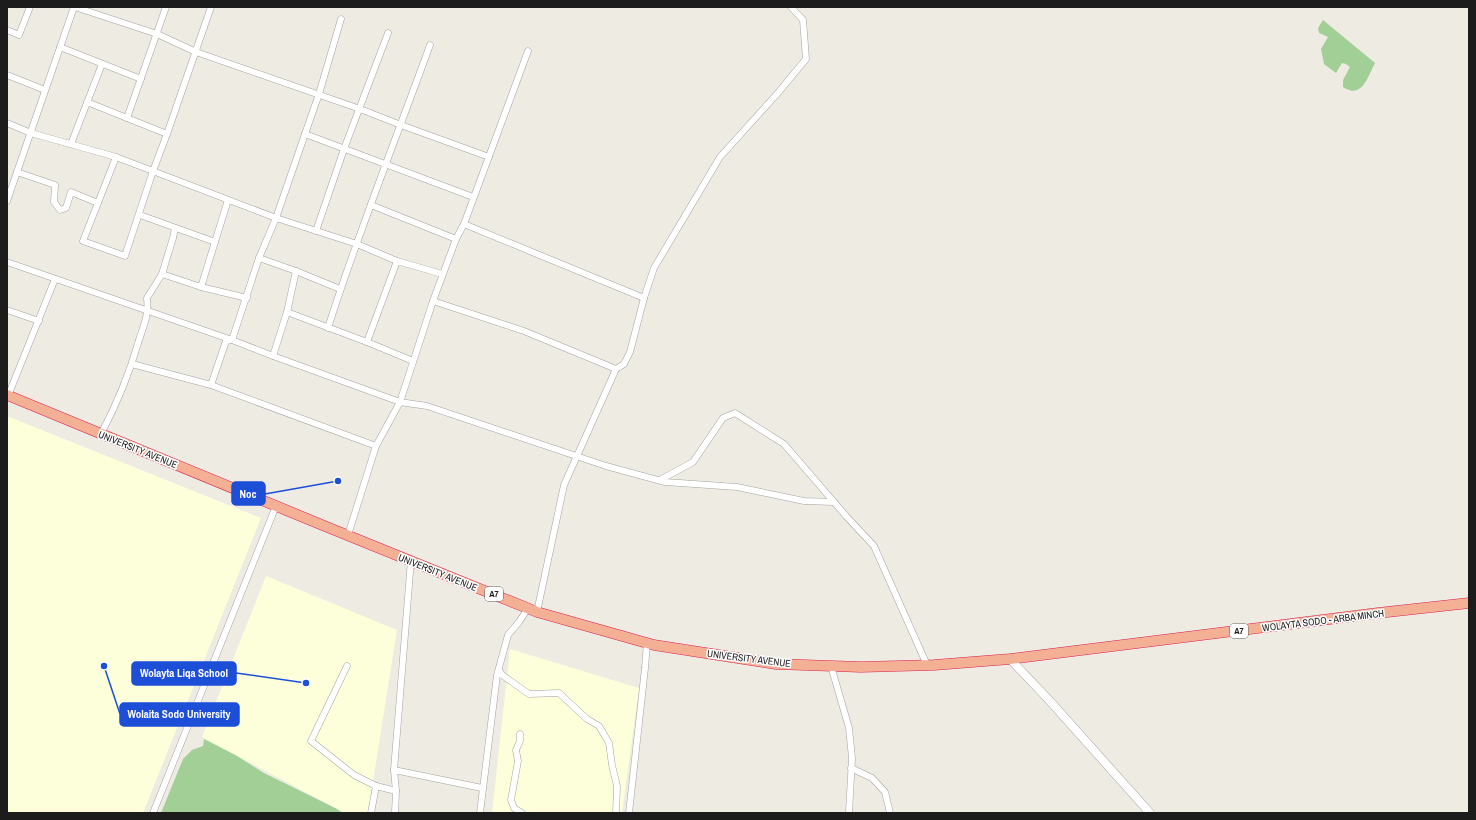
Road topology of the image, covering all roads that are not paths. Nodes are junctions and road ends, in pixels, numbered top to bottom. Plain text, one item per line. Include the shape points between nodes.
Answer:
1 (30, 7) edge
2 (74, 7) edge
3 (166, 7) edge
4 (212, 7) edge
5 (791, 7) edge
6 (341, 19) dead end
7 (7, 30) edge
8 (388, 33) dead end
9 (157, 34) junction
10 (430, 46) dead end
11 (60, 47) junction
12 (528, 51) dead end
13 (196, 52) junction
14 (102, 64) junction
15 (7, 76) edge
16 (141, 79) junction
17 (45, 90) junction
18 (319, 94) junction
19 (87, 102) junction
20 (360, 109) junction
21 (127, 118) junction
22 (7, 123) edge
23 (401, 125) junction
24 (31, 133) junction
25 (167, 134) junction
26 (305, 134) junction
27 (71, 144) junction
28 (344, 149) junction
29 (116, 157) junction
30 (489, 157) junction
31 (386, 164) junction
32 (153, 171) junction
33 (18, 172) junction
34 (473, 197) junction
35 (228, 200) junction
36 (7, 201) edge
37 (98, 203) junction
38 (371, 205) junction
39 (140, 215) junction
40 (276, 218) junction
41 (464, 224) junction
42 (175, 228) junction
43 (316, 231) junction
44 (456, 239) junction
45 (215, 242) junction
46 (357, 244) junction
47 (259, 258) junction
48 (397, 260) junction
49 (7, 262) edge
50 (296, 271) junction
51 (162, 274) junction
52 (442, 274) junction
53 (55, 279) junction
54 (201, 287) junction
55 (340, 289) junction
56 (247, 298) junction
57 (644, 298) junction
58 (432, 301) junction
59 (7, 310) edge
60 (148, 310) junction
61 (288, 312) junction
62 (39, 321) junction
63 (328, 328) junction
64 (232, 340) junction
65 (367, 342) junction
66 (273, 356) junction
67 (413, 361) junction
68 (132, 364) junction
69 (616, 369) junction
70 (211, 385) junction
71 (8, 396) edge
72 (400, 402) junction
73 (101, 434) junction
74 (376, 446) junction
75 (577, 457) junction
76 (660, 480) junction
77 (834, 502) junction
78 (276, 506) junction
79 (348, 536) junction
80 (411, 560) junction
81 (1469, 604) edge
82 (532, 610) junction
83 (647, 643) junction
84 (1010, 659) junction
85 (927, 665) junction
86 (347, 666) dead end
87 (831, 666) junction
88 (499, 670) junction
89 (520, 734) dead end
90 (851, 768) junction
91 (394, 770) junction
92 (376, 786) junction
93 (482, 788) junction
94 (396, 791) junction
95 (153, 813) edge
96 (371, 813) edge
97 (395, 813) edge
98 (480, 813) edge
99 (522, 813) edge
100 (616, 813) edge
101 (629, 813) edge
102 (849, 813) edge
103 (890, 813) edge
104 (1150, 813) edge

1 - 7 street via 19,35
2 - 9 street
2 - 11 street
3 - 9 street
4 - 13 street
5 - 57 street via 803,20 806,59 720,157 654,268
6 - 18 street
8 - 20 street
9 - 13 street
9 - 16 street
10 - 23 street
11 - 14 street
11 - 17 street
12 - 30 street
13 - 18 street
13 - 25 street
14 - 16 street
14 - 19 street
15 - 17 street
16 - 21 street
17 - 24 street
18 - 20 street
18 - 26 street
19 - 21 street
19 - 27 street
20 - 23 street
20 - 28 street
21 - 25 street
22 - 24 street
23 - 30 street
23 - 31 street
24 - 27 street
24 - 33 street
25 - 32 street
26 - 28 street
26 - 40 street
27 - 29 street
28 - 31 street
28 - 43 street
29 - 32 street
29 - 37 street
30 - 34 street
31 - 34 street
31 - 38 street
32 - 35 street
32 - 39 street
33 - 36 street
33 - 37 street via 56,185 54,202 60,210 66,208 70,192
34 - 41 street
35 - 40 street
35 - 45 street
37 - 39 street via 83,241 125,256
38 - 44 street
38 - 46 street
39 - 42 street
40 - 43 street
40 - 47 street
41 - 44 street
41 - 57 street
42 - 45 street
42 - 51 street
43 - 46 street
44 - 52 street
45 - 54 street
46 - 48 street
46 - 55 street
47 - 50 street
47 - 56 street
48 - 52 street
48 - 65 street
49 - 53 street
50 - 55 street
50 - 61 street
51 - 54 street
51 - 60 street via 147,298
52 - 58 street
53 - 60 street
53 - 62 street
54 - 56 street
55 - 63 street
56 - 64 street
57 - 69 street via 630,352 624,364
58 - 67 street
58 - 69 street via 524,331
59 - 62 street
60 - 64 street
60 - 68 street
61 - 63 street
61 - 66 street
62 - 71 street
63 - 65 street
64 - 66 street
64 - 70 street via 226,341
65 - 67 street
66 - 72 street
67 - 72 street
68 - 70 street
68 - 73 street via 118,403
69 - 75 street
70 - 74 street
71 - 73 highway, UNIVERSITY AVENUE / A7
72 - 74 street
72 - 75 street via 427,406
73 - 78 highway, UNIVERSITY AVENUE / A7
74 - 79 street
75 - 76 street
75 - 82 street via 564,485
76 - 77 street via 737,487 804,501
76 - 77 street via 693,462 723,418 735,413 784,444
77 - 85 street via 874,546
78 - 79 highway, UNIVERSITY AVENUE / A7
78 - 95 street
79 - 80 highway, UNIVERSITY AVENUE / A7
80 - 82 highway, UNIVERSITY AVENUE / A7
80 - 91 street
81 - 84 highway, WOLAYTA SODO - ARBA MINCH / A7
82 - 83 highway, UNIVERSITY AVENUE / A7
82 - 88 street via 508,635
83 - 87 highway, UNIVERSITY AVENUE / A7 via 776,664
83 - 101 street
84 - 85 highway, UNIVERSITY AVENUE / A7
84 - 104 street
85 - 87 highway, UNIVERSITY AVENUE / A7
86 - 92 street via 311,741 354,775
87 - 90 street via 849,728
88 - 93 street
88 - 100 street via 502,676 529,694 559,693 587,719 599,726 609,743 617,786
89 - 99 street via 516,750 518,761 510,800 514,808
90 - 102 street
90 - 103 street via 872,778 885,792
91 - 93 street
91 - 94 street
92 - 94 street
92 - 96 street
93 - 98 street
94 - 97 street

